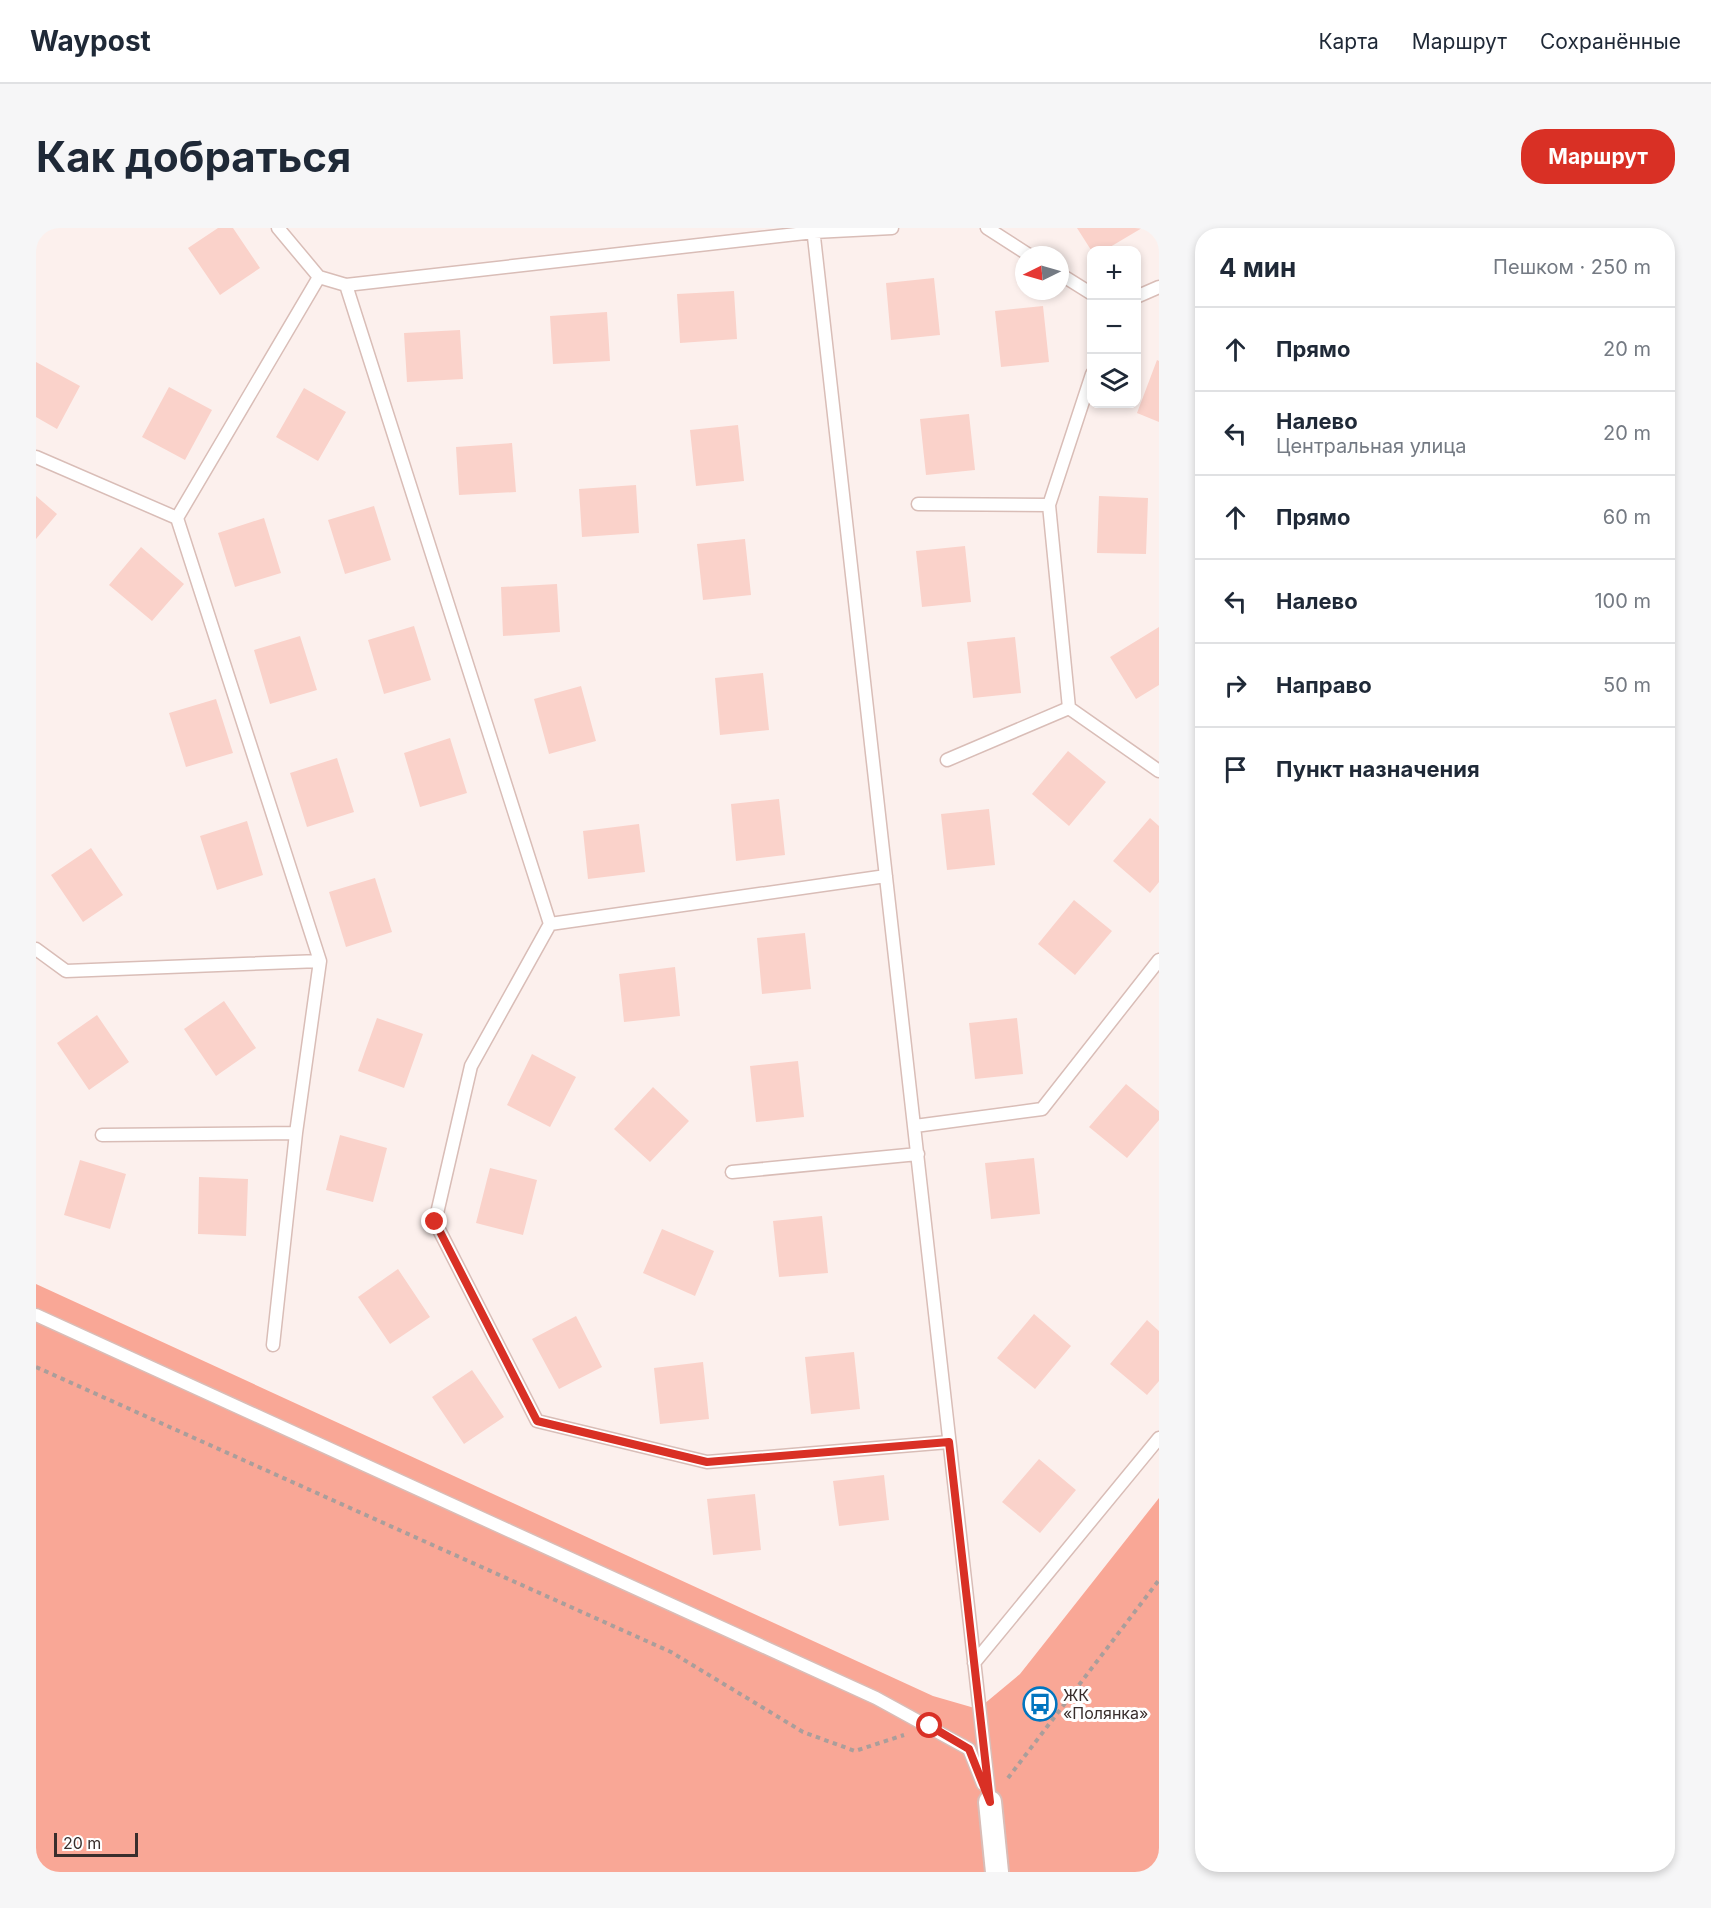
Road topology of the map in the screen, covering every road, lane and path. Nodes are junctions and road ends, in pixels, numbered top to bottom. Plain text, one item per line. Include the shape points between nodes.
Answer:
1 (278, 228) edge
2 (892, 228) edge
3 (987, 228) edge
4 (814, 230) edge
5 (1015, 246) edge
6 (319, 277) junction
7 (1069, 280) edge
8 (346, 285) junction
9 (1159, 287) edge
10 (1087, 291) edge
11 (1141, 295) edge
12 (1087, 389) edge
13 (36, 457) edge
14 (918, 504) dead end
15 (1049, 505) junction
16 (177, 518) junction
17 (1069, 708) junction
18 (947, 760) dead end
19 (1159, 771) edge
20 (886, 876) junction
21 (550, 924) junction
22 (36, 949) edge
23 (1159, 960) edge
24 (320, 961) junction
25 (915, 1126) junction
26 (296, 1133) junction
27 (102, 1135) dead end
28 (918, 1154) junction
29 (732, 1172) dead end
30 (36, 1314) edge
31 (273, 1345) dead end
32 (36, 1367) edge
33 (1159, 1438) edge
34 (949, 1442) junction
35 (1159, 1580) edge
36 (974, 1663) junction
37 (930, 1726) junction
38 (990, 1802) junction
39 (997, 1872) edge

1 - 6 lane
2 - 4 lane
3 - 5 lane
4 - 8 lane
4 - 20 lane
6 - 8 lane
6 - 16 lane
7 - 10 lane
8 - 21 lane
9 - 11 lane
12 - 15 lane
13 - 16 lane
14 - 15 lane
15 - 17 lane
16 - 24 lane
17 - 18 lane
17 - 19 lane
20 - 21 lane
20 - 25 lane
21 - 34 lane via 471,1066 435,1222 537,1421 707,1462
22 - 24 lane via 66,971
23 - 25 lane via 1042,1109
24 - 26 lane
25 - 28 lane
26 - 27 lane
26 - 31 lane
28 - 29 lane
28 - 34 lane
30 - 37 lane
32 - 37 path via 671,1652 803,1732 855,1751
33 - 36 lane
34 - 36 lane
35 - 38 path
36 - 38 lane
37 - 38 lane via 969,1749
38 - 39 street

